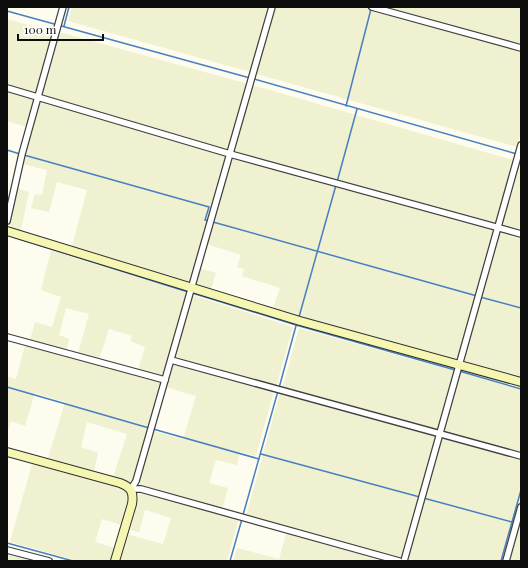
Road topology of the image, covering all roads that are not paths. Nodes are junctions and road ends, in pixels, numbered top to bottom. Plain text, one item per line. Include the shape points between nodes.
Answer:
1 (63, 7) edge
2 (272, 7) edge
3 (373, 7) edge
4 (521, 48) edge
5 (7, 88) edge
6 (38, 97) junction
7 (520, 148) edge
8 (230, 154) junction
9 (7, 221) edge
10 (498, 228) junction
11 (7, 230) edge
12 (521, 234) edge
13 (190, 290) junction
14 (7, 337) edge
15 (171, 360) junction
16 (458, 369) junction
17 (165, 380) junction
18 (521, 382) edge
19 (440, 435) junction
20 (7, 452) edge
21 (521, 456) edge
22 (131, 489) junction
23 (521, 507) edge
24 (519, 523) edge
25 (7, 550) edge
26 (49, 561) edge
27 (115, 561) edge
28 (399, 561) edge
29 (404, 561) edge
30 (506, 561) edge

1 - 6 street
2 - 8 street
3 - 4 street
5 - 6 street
6 - 8 street
6 - 9 street via 21,155
7 - 10 street
8 - 10 street
8 - 13 street
10 - 12 street
10 - 16 street
11 - 13 street
13 - 15 street
13 - 16 street
14 - 17 street
15 - 17 street
15 - 19 street
16 - 18 street
16 - 19 street
17 - 22 street via 136,481
19 - 21 street
19 - 29 street
20 - 22 street via 120,483
22 - 27 street via 132,504
22 - 28 street via 141,489
23 - 24 street
24 - 30 street
25 - 26 street

